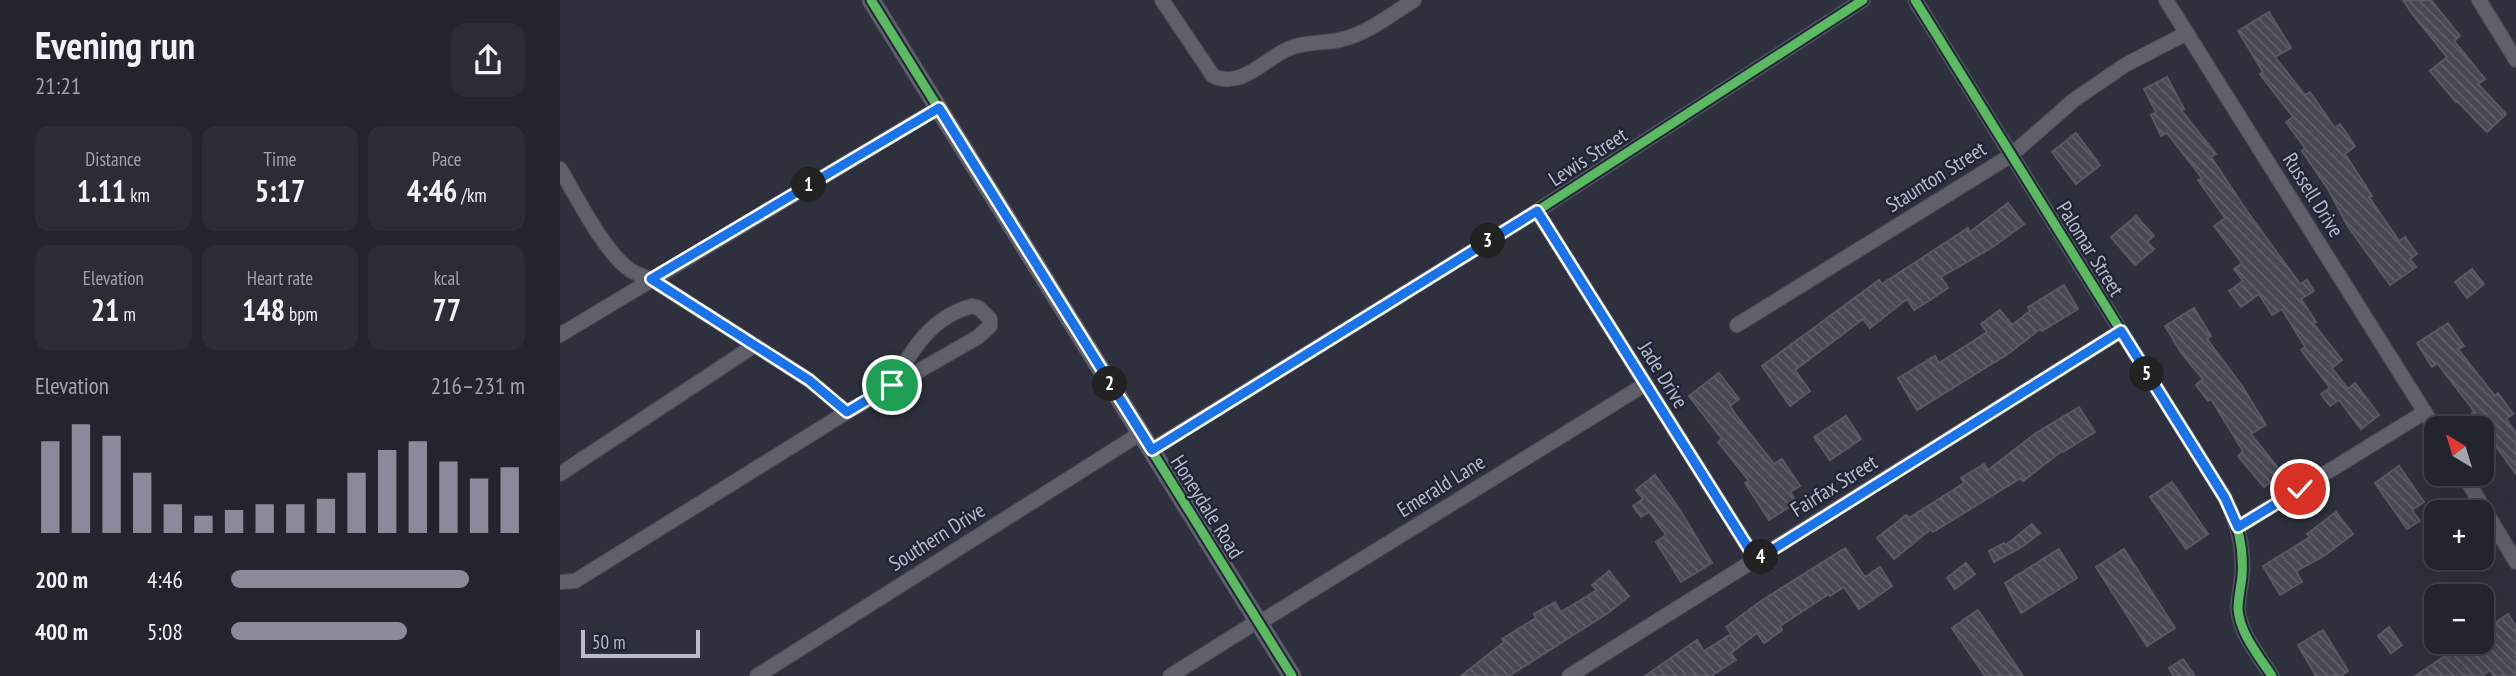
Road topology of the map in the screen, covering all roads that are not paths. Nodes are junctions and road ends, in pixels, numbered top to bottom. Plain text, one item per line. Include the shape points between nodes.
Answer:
1 (871, 0) edge
2 (1161, 0) edge
3 (1414, 0) edge
4 (1863, 0) edge
5 (1914, 0) edge
6 (2166, 0) edge
7 (2479, 0) edge
8 (2187, 33) junction
9 (2516, 60) edge
10 (939, 108) junction
11 (2010, 156) junction
12 (560, 169) edge
13 (1537, 211) junction
14 (651, 279) junction
15 (1737, 326) dead end
16 (2121, 331) junction
17 (560, 335) edge
18 (755, 345) junction
19 (892, 385) junction
20 (1644, 385) junction
21 (847, 412) junction
22 (2425, 412) junction
23 (2427, 416) edge
24 (1141, 433) junction
25 (1152, 450) junction
26 (560, 474) edge
27 (2470, 486) edge
28 (2238, 527) junction
29 (1756, 560) junction
30 (2516, 562) edge
31 (560, 582) edge
32 (1259, 623) junction
33 (757, 676) edge
34 (1170, 676) edge
35 (1292, 676) edge
36 (1569, 676) edge
37 (2272, 676) edge

1 - 10 street, Honeydale Road
2 - 3 street via 1213,76 1231,81 1289,49 1354,35
4 - 13 street, Lewis Street
5 - 11 street, Palomar Street
6 - 8 street, Russell Drive
7 - 9 street
8 - 11 street, Staunton Street via 2125,65 2074,100
8 - 22 street, Russell Drive
10 - 14 street
10 - 24 street, Honeydale Road
11 - 15 street, Staunton Street
11 - 16 street, Palomar Street
12 - 14 street via 615,255 631,271
13 - 20 street, Jade Drive
13 - 25 street, Lewis Street
14 - 17 street
14 - 18 street
16 - 28 street, Palomar Street via 2225,498
16 - 29 street, Fairfax Street
18 - 21 street
18 - 26 street
19 - 19 street via 912,349 940,323 972,306 990,319 990,326 978,337
19 - 21 street
20 - 29 street, Jade Drive
20 - 32 street, Emerald Lane
21 - 31 street via 575,581
22 - 23 street, Russell Drive
22 - 28 street
24 - 25 street, Honeydale Road
24 - 33 street, Southern Drive
25 - 32 street, Honeydale Road
27 - 30 street
28 - 37 street, Palomar Street via 2242,576 2238,610 2243,630
29 - 36 street, Fairfax Street
32 - 34 street, Emerald Lane
32 - 35 street, Honeydale Road

